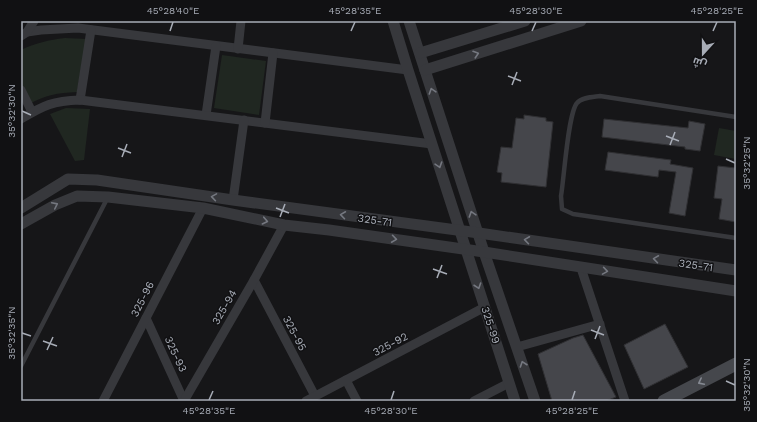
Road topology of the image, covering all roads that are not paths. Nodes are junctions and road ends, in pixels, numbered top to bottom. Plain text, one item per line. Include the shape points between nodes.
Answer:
1 (34, 21) edge
2 (241, 21) edge
3 (393, 21) edge
4 (409, 21) edge
5 (524, 21) edge
6 (581, 21) edge
7 (92, 30) junction
8 (24, 34) edge
9 (216, 46) junction
10 (238, 49) junction
11 (273, 53) junction
12 (420, 53) junction
13 (408, 70) junction
14 (425, 70) junction
15 (21, 90) edge
16 (80, 100) junction
17 (32, 112) junction
18 (206, 115) junction
19 (736, 117) edge
20 (21, 119) edge
21 (244, 120) junction
22 (265, 123) junction
23 (432, 144) junction
24 (108, 197) junction
25 (233, 200) junction
26 (21, 208) edge
27 (203, 208) junction
28 (21, 224) edge
29 (284, 225) junction
30 (460, 232) junction
31 (479, 233) junction
32 (736, 238) edge
33 (465, 249) junction
34 (484, 252) junction
35 (581, 268) junction
36 (736, 270) edge
37 (254, 280) junction
38 (736, 291) edge
39 (485, 307) junction
40 (146, 318) junction
41 (600, 324) junction
42 (517, 348) junction
43 (736, 364) edge
44 (21, 366) edge
45 (346, 380) junction
46 (509, 382) junction
47 (315, 396) junction
48 (682, 397) edge
49 (103, 401) edge
50 (184, 401) edge
51 (306, 401) edge
52 (357, 401) edge
53 (474, 401) edge
54 (515, 401) edge
55 (535, 401) edge
56 (625, 401) edge
57 (664, 401) edge

1 - 8 street
2 - 10 street
3 - 13 street, 325-99
4 - 12 street
5 - 12 street
14 -> 6 street
7 - 8 street via 41,30
7 - 9 street
7 - 16 street
9 - 10 street
9 - 18 street
10 - 11 street
11 - 13 street
11 - 22 street
12 - 14 street
13 - 23 street, 325-99
31 -> 14 street
15 - 17 street
16 - 17 street via 50,103
16 - 18 street
17 - 20 street
18 - 21 street
19 - 32 lane via 600,96 577,102 571,114 561,196 562,209 573,214
21 - 22 street
21 - 25 street
22 - 23 street
23 -> 30 street, 325-99
24 - 27 street, 325-71
28 -> 24 street, 325-71 via 77,196
24 - 44 lane
25 -> 26 street, 325-71 via 98,180 68,179
30 -> 25 street, 325-71
27 -> 29 street, 325-71
27 - 40 street, 325-96
29 -> 33 street, 325-71
29 - 37 street, 325-94
30 - 31 street, 325-71
30 - 33 street, 325-99
31 - 34 street
36 -> 31 street, 325-71
33 - 34 street, 325-71
33 -> 39 street, 325-99
34 - 35 street, 325-71
34 - 42 street
35 -> 38 street, 325-71
35 - 41 street
37 - 47 street, 325-95
37 - 50 street, 325-94
39 - 45 street, 325-92
39 - 46 street, 325-99
40 - 49 street, 325-96
40 - 50 street, 325-93
41 - 42 street
41 - 56 street
55 -> 42 street
43 -> 48 main road
45 - 47 street, 325-92
45 - 52 street
46 - 53 street
46 - 54 street, 325-99
47 - 51 street, 325-92
48 - 57 main road

